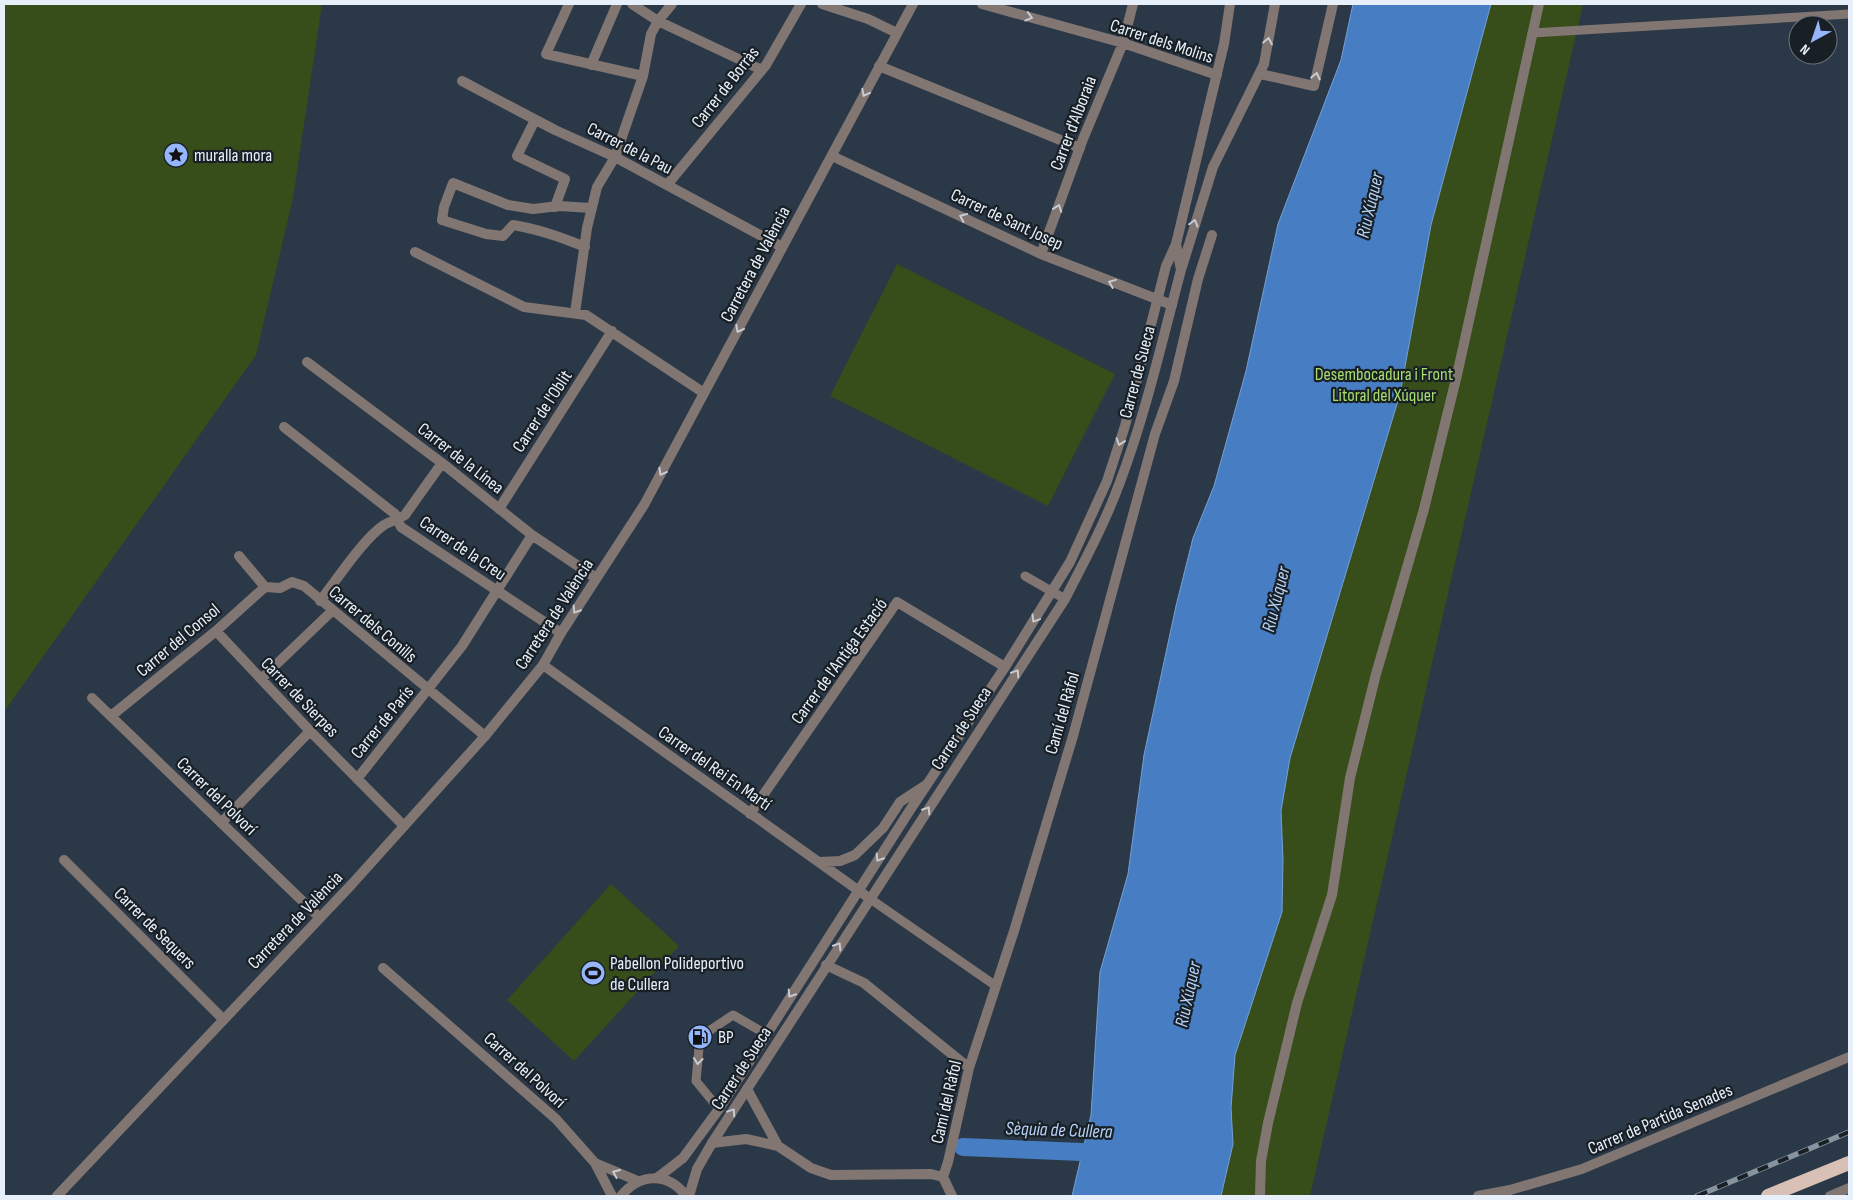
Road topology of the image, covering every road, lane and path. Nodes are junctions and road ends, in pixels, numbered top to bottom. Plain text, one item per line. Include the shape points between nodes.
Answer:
1 (569, 4) edge
2 (617, 4) edge
3 (632, 4) edge
4 (672, 4) edge
5 (802, 4) edge
6 (822, 4) edge
7 (913, 4) edge
8 (982, 4) edge
9 (1133, 4) edge
10 (1230, 4) edge
11 (1275, 4) edge
12 (1332, 4) edge
13 (1538, 4) edge
14 (1849, 14) edge
15 (658, 20) junction
16 (897, 33) junction
17 (1532, 33) junction
18 (1123, 44) junction
19 (591, 65) junction
20 (879, 66) junction
21 (762, 70) junction
22 (1260, 74) junction
23 (1217, 75) junction
24 (643, 76) junction
25 (462, 81) dead end
26 (535, 120) junction
27 (1080, 148) junction
28 (832, 156) junction
29 (615, 157) junction
30 (667, 185) junction
31 (555, 207) junction
32 (591, 208) junction
33 (1212, 235) dead end
34 (1176, 244) junction
35 (584, 247) junction
36 (782, 247) junction
37 (414, 252) dead end
38 (1041, 254) junction
39 (1181, 270) junction
40 (1157, 301) junction
41 (1172, 305) junction
42 (575, 313) junction
43 (612, 331) junction
44 (307, 362) dead end
45 (704, 393) junction
46 (284, 427) dead end
47 (442, 463) junction
48 (499, 508) junction
49 (398, 520) junction
50 (532, 535) junction
51 (239, 556) dead end
52 (1025, 576) dead end
53 (596, 578) junction
54 (265, 587) junction
55 (1053, 590) junction
56 (498, 591) junction
57 (1065, 598) junction
58 (320, 601) junction
59 (332, 611) junction
60 (216, 631) junction
61 (561, 633) junction
62 (543, 665) junction
63 (1005, 667) junction
64 (260, 679) junction
65 (428, 690) junction
66 (92, 698) dead end
67 (111, 716) junction
68 (310, 731) junction
69 (485, 736) junction
70 (357, 779) junction
71 (927, 785) junction
72 (750, 814) junction
73 (221, 823) junction
74 (404, 826) junction
75 (64, 860) dead end
76 (819, 862) junction
77 (858, 890) junction
78 (869, 898) junction
79 (319, 917) junction
80 (826, 965) junction
81 (383, 968) dead end
82 (996, 986) junction
83 (223, 1019) junction
84 (766, 1034) junction
85 (1849, 1057) edge
86 (969, 1068) junction
87 (747, 1089) junction
88 (719, 1109) junction
89 (712, 1143) junction
90 (778, 1146) junction
91 (595, 1163) junction
92 (1849, 1163) edge
93 (943, 1177) junction
94 (657, 1178) junction
95 (638, 1181) junction
96 (1849, 1188) edge
97 (57, 1196) edge
98 (612, 1196) edge
99 (621, 1196) edge
100 (688, 1196) edge
101 (952, 1196) edge
102 (1260, 1196) edge
103 (1478, 1196) edge
104 (1768, 1196) edge
105 (1830, 1196) edge

1 - 19 street via 546,54
2 - 19 street
3 - 15 street
4 - 15 street
5 - 21 street, Carrer de Borràs
6 - 16 street via 868,19
7 - 16 street, Carretera de València
8 -> 18 street, Carrer dels Molins
9 - 18 street, Carrer d'Alboraia
10 - 23 street, Carrer de Sueca
22 -> 11 street
22 -> 12 street via 1314,86
13 - 17 street
14 - 17 lane
15 - 21 street
15 - 24 street
16 - 20 street, Carretera de València
17 - 102 street via 1452,394 1350,778 1332,895 1297,1003 1268,1123 1261,1161
18 - 23 street, Carrer dels Molins
18 - 27 street, Carrer d'Alboraia
19 - 24 street
20 - 27 street
20 -> 28 street, Carretera de València
21 - 30 street, Carrer de Borràs
39 -> 22 street via 1213,167
23 - 34 street, Carrer de Sueca
24 - 29 street
25 - 26 street, Carrer de la Pau
26 - 29 street, Carrer de la Pau
26 - 31 street via 517,156 565,179
38 -> 27 street, Carrer d'Alboraia
28 - 36 street, Carretera de València
38 -> 28 street, Carrer de Sant Josep
29 - 30 street, Carrer de la Pau
29 - 32 street via 597,187
30 - 36 street, Carrer de la Pau
31 - 32 street
31 - 35 street via 533,209 508,205 453,183 442,220 503,236 513,225 522,226 548,232
32 - 35 street
33 - 82 street, Camí del Ràfol via 1073,736
34 - 39 street, Carrer de Sueca
34 - 40 street, Carrer de Sueca via 1166,266
35 - 42 street
36 -> 45 street, Carretera de València
37 - 42 street via 524,307
40 -> 38 street, Carrer de Sant Josep
39 - 41 street, Carrer de Sueca
40 - 41 street, Carrer de Sant Josep
40 -> 55 street, Carrer de Sueca via 1126,426 1107,481 1070,562
41 - 57 street, Carrer de Sueca via 1120,483 1090,554
42 - 43 street
43 - 45 street
43 - 48 street, Carrer de l'Oblit
44 - 47 street, Carrer de la Línea
45 -> 53 street, Carretera de València via 644,505
46 - 49 street, Carrer de la Creu via 395,514
47 - 48 street, Carrer de la Línea
47 - 49 street
48 - 50 street, Carrer de la Línea
49 - 56 street, Carrer de la Creu via 401,527
49 - 58 street via 384,525 370,538
50 - 53 street, Carrer de la Línea
50 - 56 street, Carrer de París
51 - 54 street
52 - 55 lane
53 -> 61 street, Carretera de València
54 - 58 street, Carrer dels Conills via 280,588 292,582 304,586
54 - 60 street, Carrer del Consol
55 - 57 lane
55 -> 63 street, Carrer de Sueca
56 - 61 street, Carrer de la Creu
56 - 65 street, Carrer de París
78 -> 57 street, Carrer de Sueca
58 - 59 street, Carrer dels Conills
59 - 64 street
59 - 65 street, Carrer dels Conills
60 - 64 street, Carrer de Sierpes
60 - 67 street, Carrer del Consol
61 - 62 street, Carretera de València
62 - 69 street, Carretera de València
62 - 72 street, Carrer del Rei En Martí
63 - 71 street, Carrer de Sueca
63 - 72 street, Carrer de l'Antiga Estació via 897,602
64 - 68 street, Carrer de Sierpes
65 - 69 street, Carrer dels Conills
65 - 70 street, Carrer de París
66 - 67 street, Carrer del Polvorí
67 - 73 street, Carrer del Polvorí
68 - 70 street, Carrer de Sierpes
68 - 73 street
69 - 74 street, Carretera de València
70 - 74 street, Carrer de Sierpes
71 - 76 street via 900,802 883,828 855,855 840,861
71 -> 77 street, Carrer de Sueca
72 - 76 street, Carrer del Rei En Martí
73 - 79 street, Carrer del Polvorí
74 - 79 street, Carretera de València
75 - 83 street, Carrer de Sequers
76 - 77 street, Carrer del Rei En Martí
77 - 78 street, Carrer del Rei En Martí
77 -> 84 street, Carrer de Sueca
80 -> 78 street, Carrer de Sueca
78 - 82 lane
79 - 83 street, Carretera de València
80 - 86 street via 864,983
80 - 87 street, Carrer de Sueca
81 - 91 street, Carrer del Polvorí via 556,1119
82 - 86 street, Camí del Ràfol
83 - 97 street, Carretera de València
84 - 88 street, Carrer de Sueca
84 -> 88 lane via 733,1015 700,1037 696,1081
85 - 103 street, Carrer de Partida Senades via 1582,1169
86 - 93 street, Camí del Ràfol
89 -> 87 street, Carrer de Sueca
87 - 90 street
88 - 94 street, Carrer de Sueca via 683,1158
89 - 90 street via 746,1139
89 - 100 street, Carrer de Sueca via 697,1169
90 - 93 street via 811,1168 831,1175 931,1174
95 -> 91 street, Carrer del Polvorí
91 - 98 street, Carrer del Polvorí
92 - 104 highway
93 - 101 street
94 - 95 street
94 - 100 street via 670,1181
95 - 99 street
96 - 105 street

